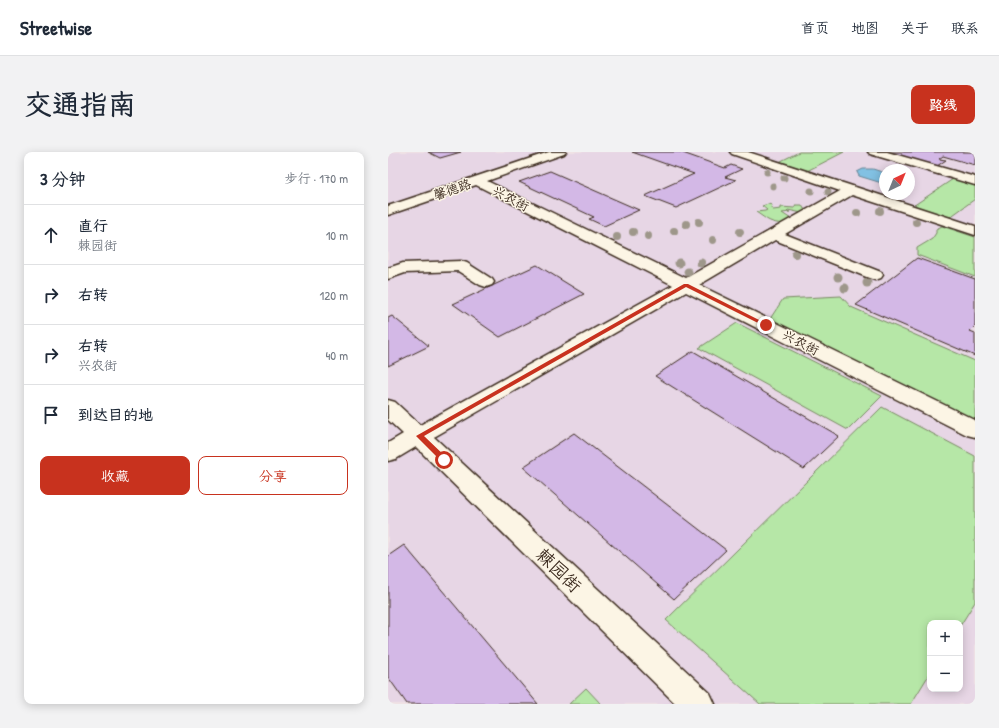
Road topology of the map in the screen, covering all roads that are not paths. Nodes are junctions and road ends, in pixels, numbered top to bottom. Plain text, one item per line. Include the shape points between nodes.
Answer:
1 (560, 152) edge
2 (736, 152) edge
3 (874, 152) edge
4 (477, 181) junction
5 (975, 181) edge
6 (850, 190) junction
7 (388, 211) edge
8 (975, 231) edge
9 (773, 234) junction
10 (388, 274) edge
11 (875, 275) dead end
12 (486, 282) dead end
13 (686, 285) junction
14 (388, 407) edge
15 (975, 429) edge
16 (419, 436) junction
17 (388, 453) edge
18 (699, 704) edge

1 - 4 street, 馨德路
2 - 6 street
3 - 5 street
4 - 7 street, 馨德路
4 - 13 street, 兴农街
6 - 8 street
6 - 9 street
9 - 11 street
9 - 13 street
10 - 12 street via 403,268 461,266
13 - 15 street, 兴农街
13 - 16 street
14 - 16 street, 棘园街
16 - 17 street
16 - 18 street, 棘园街

